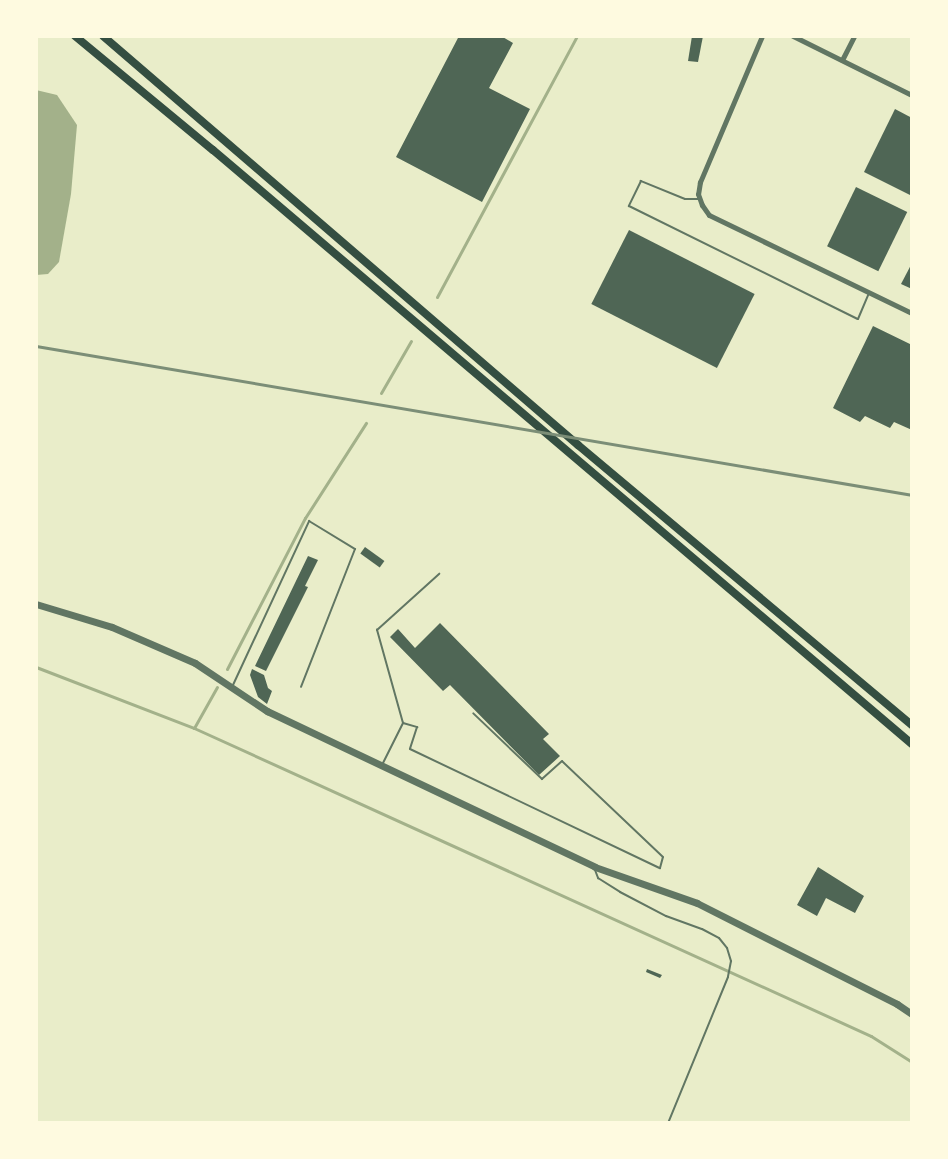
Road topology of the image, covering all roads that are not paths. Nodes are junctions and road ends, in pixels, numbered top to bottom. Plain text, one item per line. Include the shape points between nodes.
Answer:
1 (75, 36) edge
2 (103, 36) edge
3 (762, 36) edge
4 (794, 36) edge
5 (854, 36) edge
6 (842, 60) junction
7 (912, 95) edge
8 (699, 200) junction
9 (870, 292) junction
10 (912, 314) edge
11 (439, 574) dead end
12 (36, 604) edge
13 (301, 687) dead end
14 (232, 688) junction
15 (473, 713) dead end
16 (403, 723) junction
17 (912, 725) edge
18 (912, 744) edge
19 (382, 766) junction
20 (595, 867) junction
21 (912, 1014) edge
22 (668, 1123) edge

1 - 18 highway
2 - 17 highway
3 - 8 street via 700,182
4 - 6 street
5 - 6 street
6 - 7 street
8 - 9 street via 709,215
8 - 9 lane via 685,199 641,181 629,206 858,319
9 - 10 street
11 - 16 lane via 376,630
12 - 14 street via 122,632 195,663
13 - 14 lane via 355,549 309,521
14 - 19 street via 267,711
15 - 16 lane via 542,779 562,761 663,857 660,868 410,749 417,727
16 - 19 lane
19 - 20 street
20 - 21 street via 697,903
20 - 22 lane via 598,878 620,892 702,929 728,948 728,976

